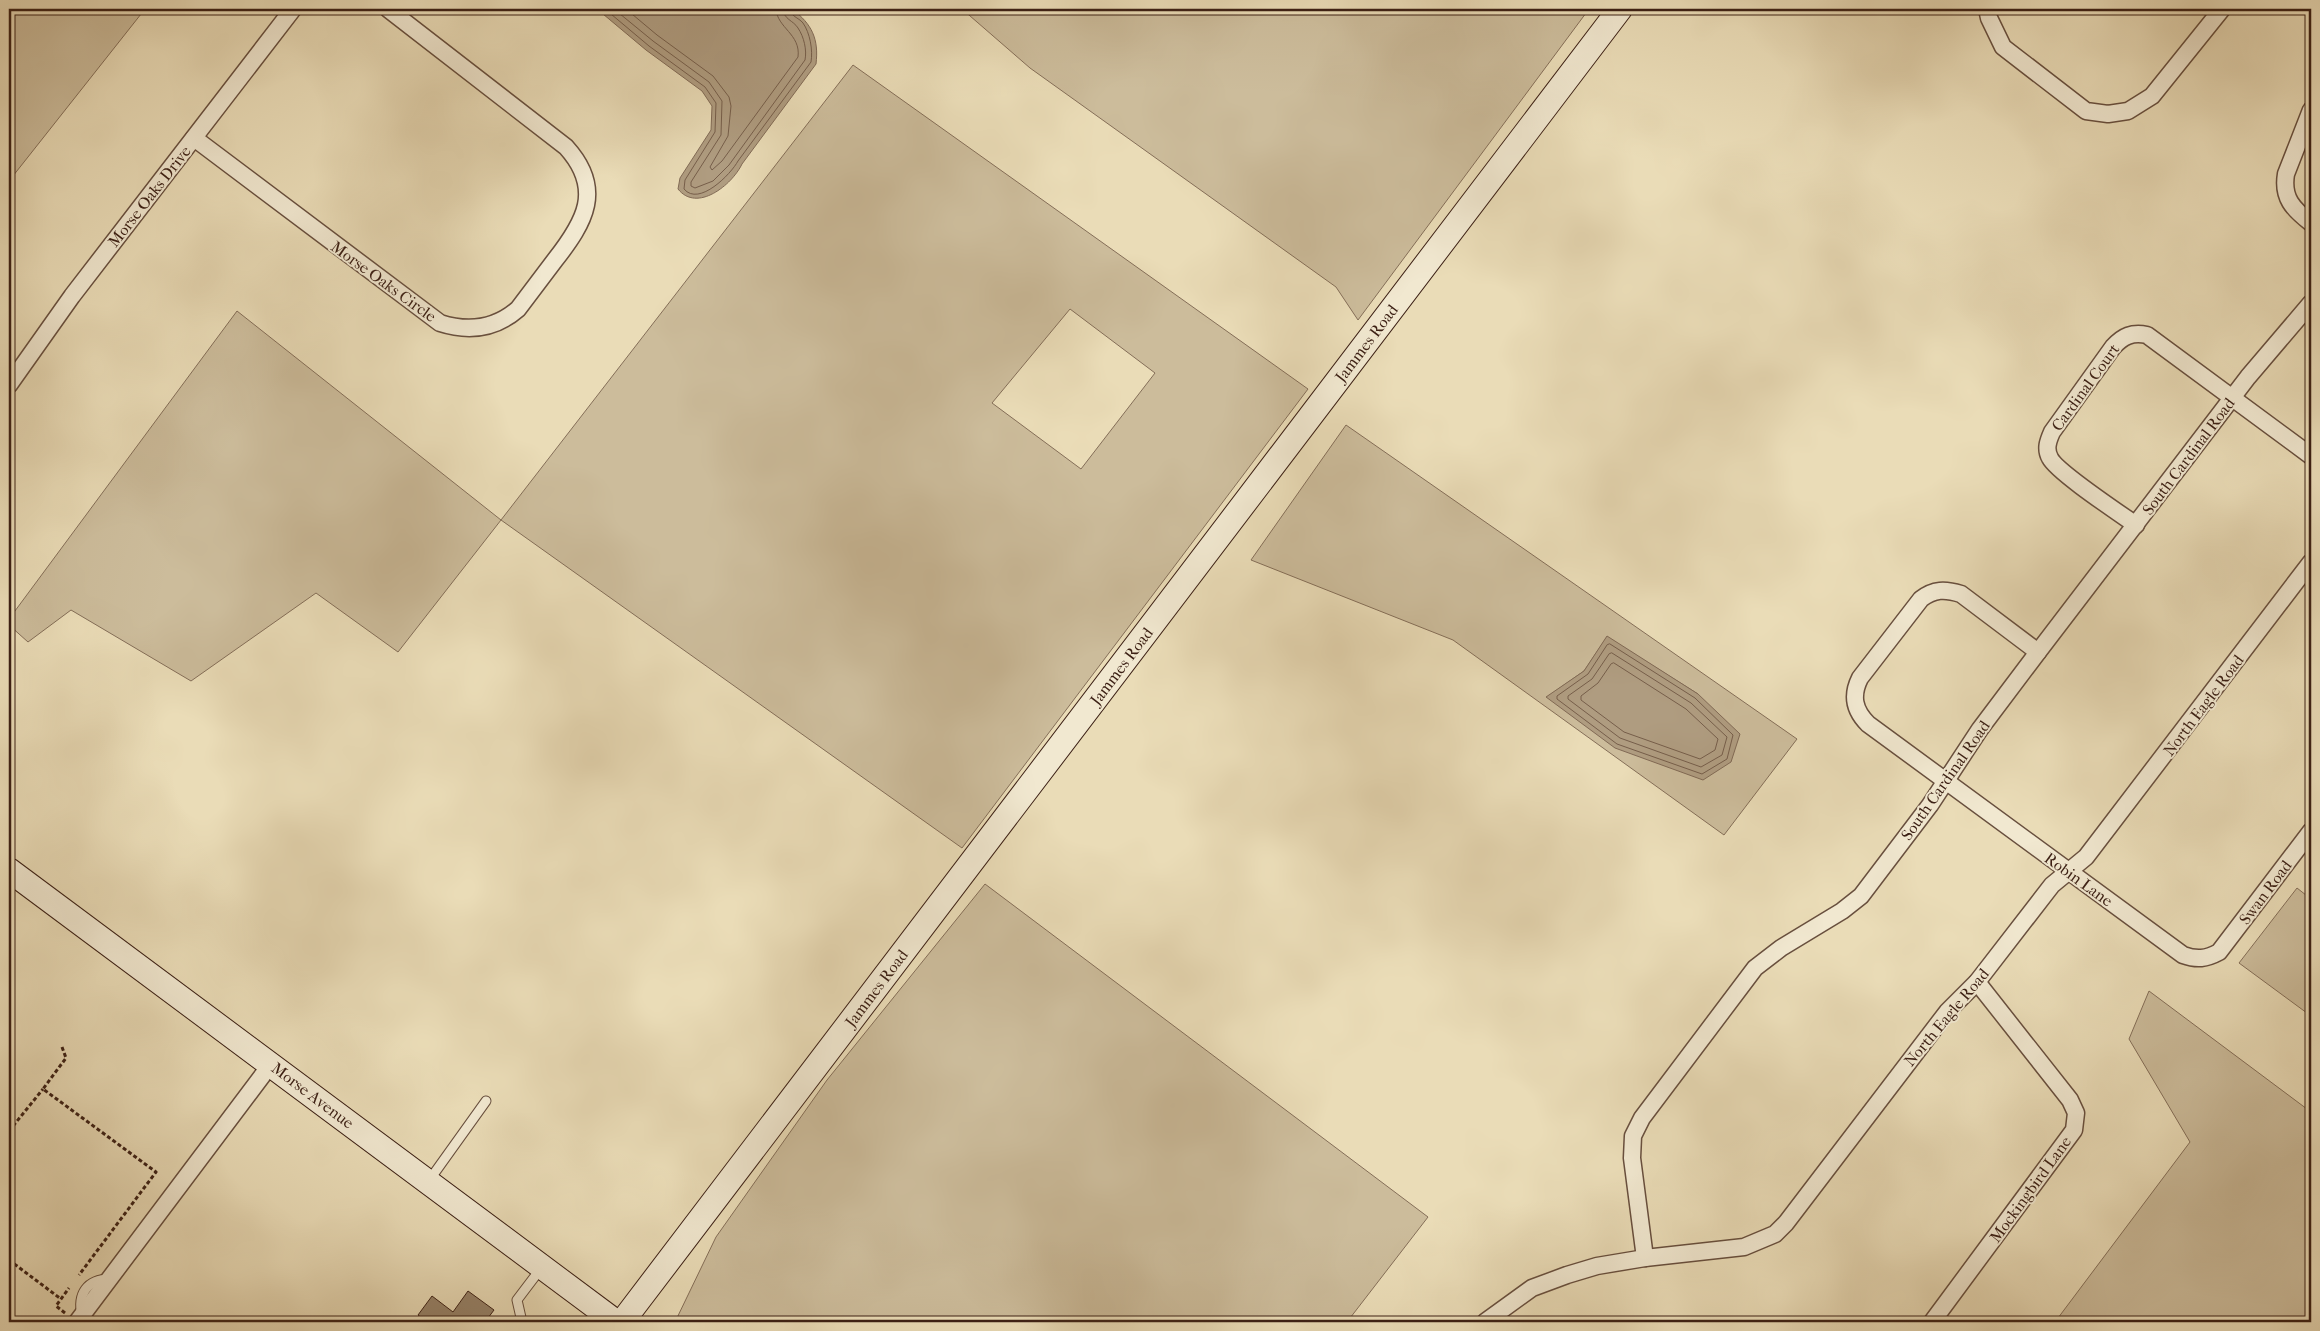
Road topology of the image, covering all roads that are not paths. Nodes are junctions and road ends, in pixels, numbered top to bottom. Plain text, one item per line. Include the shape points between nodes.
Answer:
1 (293, 9) edge
2 (388, 9) edge
3 (1620, 9) edge
4 (1988, 9) edge
5 (2222, 9) edge
6 (2311, 110) edge
7 (194, 138) junction
8 (2311, 223) edge
9 (2311, 303) edge
10 (9, 385) edge
11 (2232, 397) junction
12 (2311, 456) edge
13 (2136, 525) junction
14 (2311, 562) edge
15 (2038, 652) junction
16 (1944, 780) junction
17 (2311, 831) edge
18 (9, 870) edge
19 (2068, 871) junction
20 (2219, 952) joint
21 (1977, 982) junction
22 (271, 1064) junction
23 (486, 1101) dead end
24 (428, 1182) junction
25 (1645, 1258) junction
26 (542, 1267) junction
27 (76, 1318) edge
28 (522, 1322) edge
29 (616, 1322) edge
30 (622, 1322) edge
31 (1485, 1322) edge
32 (1932, 1322) edge

1 - 7 street, Morse Oaks Drive
2 - 7 street, Morse Oaks Circle via 566,147 585,178 585,213 576,233 510,315 476,328 463,329 440,323
3 - 30 street, Jammes Road
4 - 5 street via 2003,47 2086,110 2108,114 2128,111 2152,96
6 - 8 street via 2284,185 2290,204
7 - 10 street, Morse Oaks Drive via 72,296
9 - 11 street, South Cardinal Road
11 - 12 street, Cardinal Court
11 - 13 street, South Cardinal Road
11 - 13 street, Cardinal Court via 2147,335 2130,335 2113,347 2052,432 2047,442 2048,452 2056,467
13 - 15 street, South Cardinal Road
14 - 19 street, North Eagle Road via 2086,858
15 - 16 street, South Cardinal Road
15 - 16 street, Robin Lane via 1961,594 1940,590 1921,599 1860,678 1854,689 1858,714
16 - 19 street, Robin Lane
16 - 25 street, South Cardinal Road via 1930,805 1861,896 1756,968 1642,1118 1633,1136 1632,1158
17 - 20 street, Swan Road
18 - 22 street, Morse Avenue
19 - 20 street, Robin Lane via 2183,955 2193,959 2207,958
19 - 21 street, North Eagle Road via 2052,885
21 - 25 street, North Eagle Road via 1946,1012 1775,1234 1744,1247
21 - 32 street, Mockingbird Lane via 2070,1100 2076,1113 2074,1130
22 - 24 street, Morse Avenue
22 - 27 street via 110,1279
23 - 24 lane
24 - 26 street, Morse Avenue
25 - 31 street, North Eagle Road via 1596,1266 1532,1288
26 - 28 lane via 517,1300
26 - 29 street, Morse Avenue

